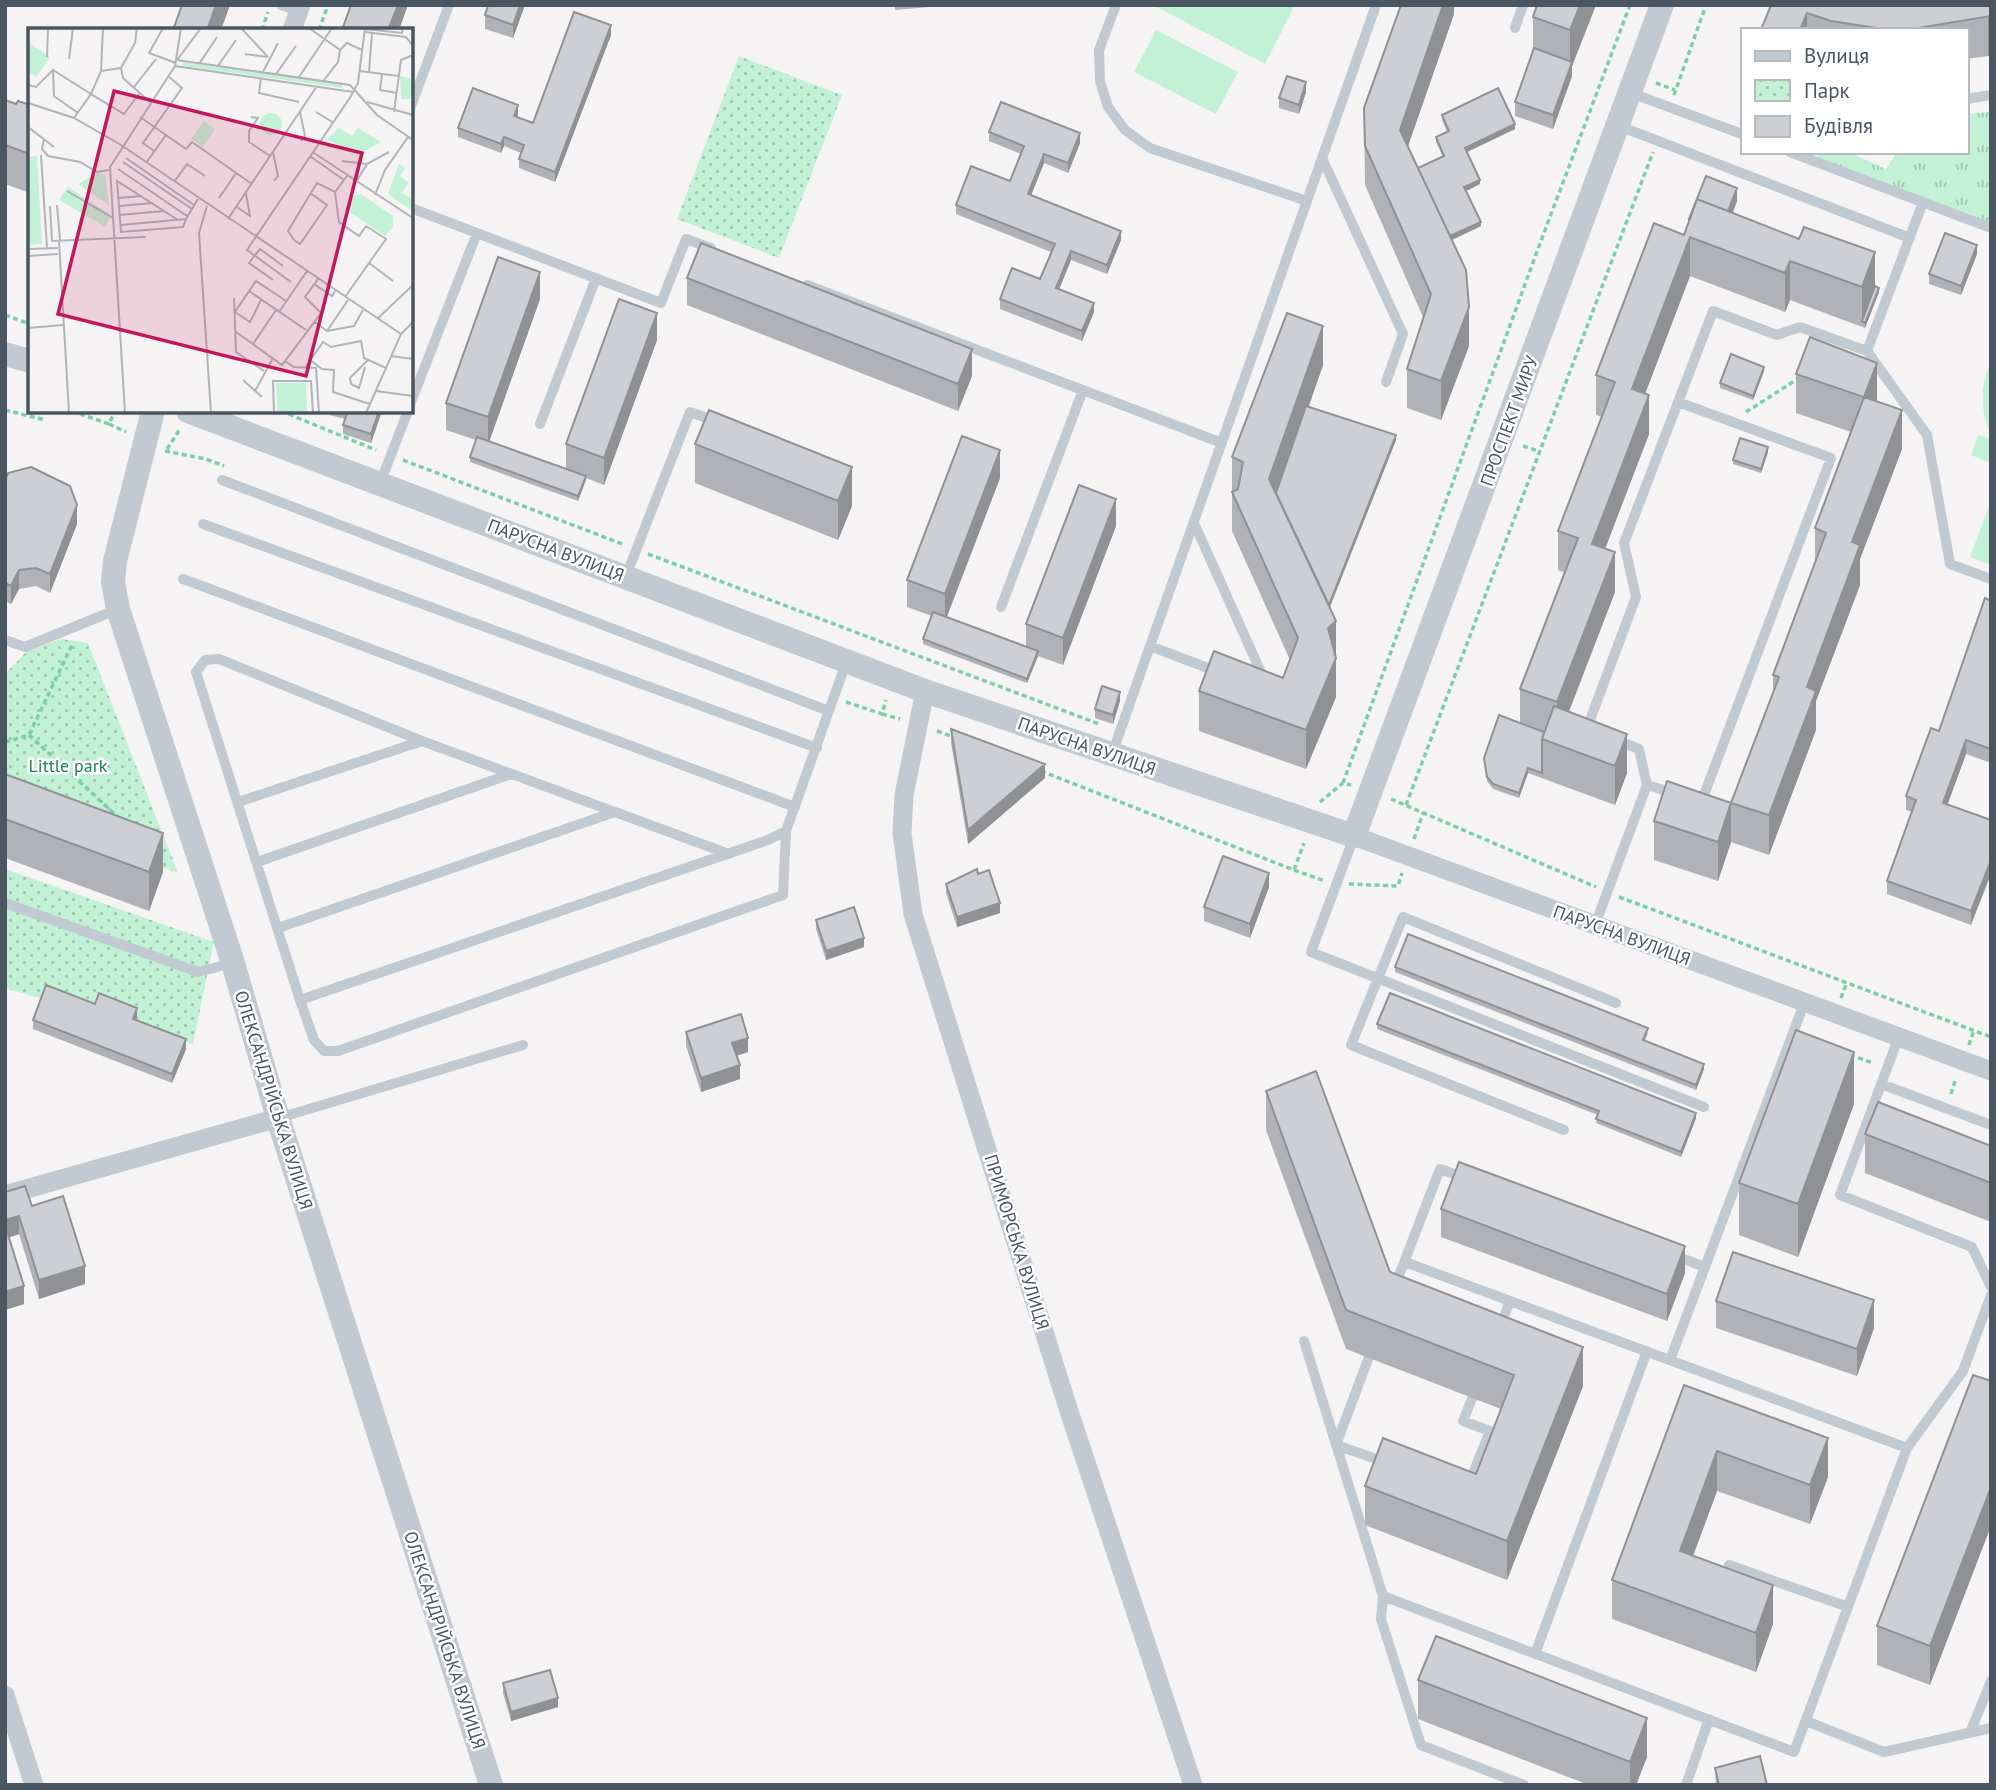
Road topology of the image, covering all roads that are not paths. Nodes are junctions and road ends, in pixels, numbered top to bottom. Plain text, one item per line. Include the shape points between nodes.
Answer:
1 (449, 5) edge
2 (1116, 5) edge
3 (1376, 5) edge
4 (1523, 5) edge
5 (1662, 5) edge
6 (1515, 28) dead end
7 (1631, 92) junction
8 (1991, 95) edge
9 (1968, 99) edge
10 (413, 101) edge
11 (1618, 125) junction
12 (1741, 134) edge
13 (1796, 154) edge
14 (1322, 158) junction
15 (1307, 201) junction
16 (1923, 202) junction
17 (413, 209) edge
18 (1991, 228) edge
19 (477, 233) junction
20 (1910, 238) junction
21 (724, 253) edge
22 (596, 278) junction
23 (801, 282) edge
24 (1867, 351) junction
25 (5, 354) edge
26 (28, 360) edge
27 (416, 374) edge
28 (1386, 382) dead end
29 (1083, 390) junction
30 (1678, 402) junction
31 (152, 413) edge
32 (193, 413) edge
33 (407, 413) edge
34 (540, 424) dead end
35 (727, 426) edge
36 (1222, 443) junction
37 (222, 480) dead end
38 (380, 483) junction
39 (1194, 523) junction
40 (203, 524) dead end
41 (626, 576) junction
42 (183, 579) dead end
43 (1991, 579) edge
44 (1001, 607) dead end
45 (118, 609) junction
46 (5, 640) edge
47 (1150, 646) junction
48 (846, 661) junction
49 (1234, 678) edge
50 (1258, 688) edge
51 (925, 691) junction
52 (829, 711) junction
53 (1597, 733) edge
54 (1608, 737) edge
55 (422, 741) junction
56 (1116, 743) junction
57 (817, 748) junction
58 (511, 775) junction
59 (1647, 785) junction
60 (238, 802) junction
61 (795, 807) junction
62 (612, 813) junction
63 (786, 831) junction
64 (1354, 836) junction
65 (729, 854) junction
66 (257, 862) junction
67 (5, 903) edge
68 (1595, 925) junction
69 (278, 928) junction
70 (233, 963) junction
71 (1378, 978) junction
72 (300, 1000) junction
73 (1805, 1001) junction
74 (1616, 1003) dead end
75 (1899, 1036) junction
76 (523, 1045) dead end
77 (1991, 1070) edge
78 (1881, 1084) junction
79 (1704, 1107) dead end
80 (278, 1118) junction
81 (1991, 1125) edge
82 (1564, 1130) dead end
83 (1478, 1183) edge
84 (5, 1195) edge
85 (1667, 1253) edge
86 (1405, 1262) junction
87 (1705, 1267) junction
88 (1991, 1287) edge
89 (1991, 1295) edge
90 (1390, 1301) edge
91 (1510, 1301) junction
92 (1496, 1337) edge
93 (1375, 1340) edge
94 (1304, 1341) dead end
95 (1647, 1352) junction
96 (1670, 1360) junction
97 (1482, 1373) edge
98 (1336, 1445) junction
99 (1907, 1448) junction
100 (1401, 1468) edge
101 (1453, 1487) edge
102 (1729, 1565) dead end
103 (1383, 1596) junction
104 (1848, 1607) junction
105 (1535, 1654) junction
106 (1991, 1681) edge
107 (5, 1695) edge
108 (1709, 1719) junction
109 (1806, 1721) junction
110 (1991, 1728) edge
111 (1970, 1733) junction
112 (34, 1785) edge
113 (491, 1785) edge
114 (1193, 1785) edge
115 (1524, 1785) edge
116 (1686, 1785) edge

1 - 10 lane
2 - 15 lane via 1099,50 1100,81 1108,107 1125,130 1150,148
3 - 14 lane
4 - 6 lane
5 - 7 street, ПРОСПЕКТ МИРУ
7 - 11 street, ПРОСПЕКТ МИРУ
7 - 12 lane
8 - 9 lane
11 - 20 lane
11 - 64 street, ПРОСПЕКТ МИРУ
13 - 16 lane
14 - 15 lane
14 - 28 lane via 1403,334
15 - 36 lane
16 - 18 lane
16 - 20 lane
17 - 19 lane
19 - 22 lane
19 - 27 lane
20 - 24 lane
21 - 22 lane via 686,239 661,303
22 - 34 lane
23 - 29 lane
24 - 30 lane via 1800,327 1777,335 1713,311
24 - 43 lane via 1927,435 1950,564
25 - 26 street
29 - 36 lane
29 - 44 lane
30 - 53 lane via 1625,543 1636,597 1587,729
30 - 59 lane via 1831,458 1700,803
31 - 45 street, ОЛЕКСАНДРІЙСЬКА ВУЛИЦЯ via 115,561
32 - 38 street, ПАРУСНА ВУЛИЦЯ
33 - 38 lane
35 - 41 lane via 690,412
36 - 39 lane
37 - 52 lane
38 - 41 street, ПАРУСНА ВУЛИЦЯ
39 - 47 lane
39 - 50 lane via 1270,692
40 - 57 lane
41 - 48 street, ПАРУСНА ВУЛИЦЯ
42 - 61 lane
45 - 46 lane via 25,647
45 - 70 street, ОЛЕКСАНДРІЙСЬКА ВУЛИЦЯ
47 - 49 lane
47 - 56 lane
48 - 51 street, ПАРУСНА ВУЛИЦЯ
48 - 52 lane
51 - 56 street, ПАРУСНА ВУЛИЦЯ
51 - 114 street, ПРИМОРСЬКА ВУЛИЦЯ via 904,795 902,832 913,914
52 - 57 lane
54 - 59 lane via 1639,750
55 - 58 lane
55 - 60 lane
55 - 60 lane via 219,659 205,660 196,672
56 - 64 street, ПАРУСНА ВУЛИЦЯ
57 - 61 lane
58 - 62 lane
58 - 66 lane
59 - 68 lane
60 - 66 lane
61 - 63 lane
62 - 65 lane
62 - 69 lane
63 - 65 lane
63 - 72 lane via 783,895 338,1051 324,1051 314,1040
64 - 68 street, ПАРУСНА ВУЛИЦЯ
64 - 71 lane via 1311,952
65 - 72 lane
66 - 69 lane
67 - 70 lane via 189,970
68 - 73 street, ПАРУСНА ВУЛИЦЯ
69 - 72 lane
70 - 80 street, ОЛЕКСАНДРІЙСЬКА ВУЛИЦЯ
71 - 74 lane via 1403,918
71 - 79 lane
71 - 82 lane via 1351,1045
73 - 75 street, ПАРУСНА ВУЛИЦЯ
73 - 87 lane
75 - 77 street, ПАРУСНА ВУЛИЦЯ
75 - 78 lane
76 - 80 lane
78 - 81 lane
78 - 88 lane via 1840,1195 1972,1247
80 - 84 street
80 - 113 street, ОЛЕКСАНДРІЙСЬКА ВУЛИЦЯ
83 - 86 lane via 1440,1169
85 - 87 lane
86 - 90 lane
86 - 91 lane
87 - 96 lane
89 - 99 lane via 1968,1373
91 - 92 lane
91 - 95 lane
93 - 98 lane
94 - 98 lane
95 - 96 lane
95 - 105 lane
96 - 99 lane
97 - 101 lane via 1464,1421 1490,1431 1466,1492
98 - 100 lane
98 - 103 lane
99 - 104 lane
102 - 104 lane
103 - 105 lane
103 - 115 lane via 1381,1619 1421,1745
104 - 109 lane
105 - 108 lane
106 - 111 lane
107 - 112 street
108 - 109 lane via 1794,1752
108 - 116 lane
109 - 111 lane via 1884,1752
110 - 111 lane

